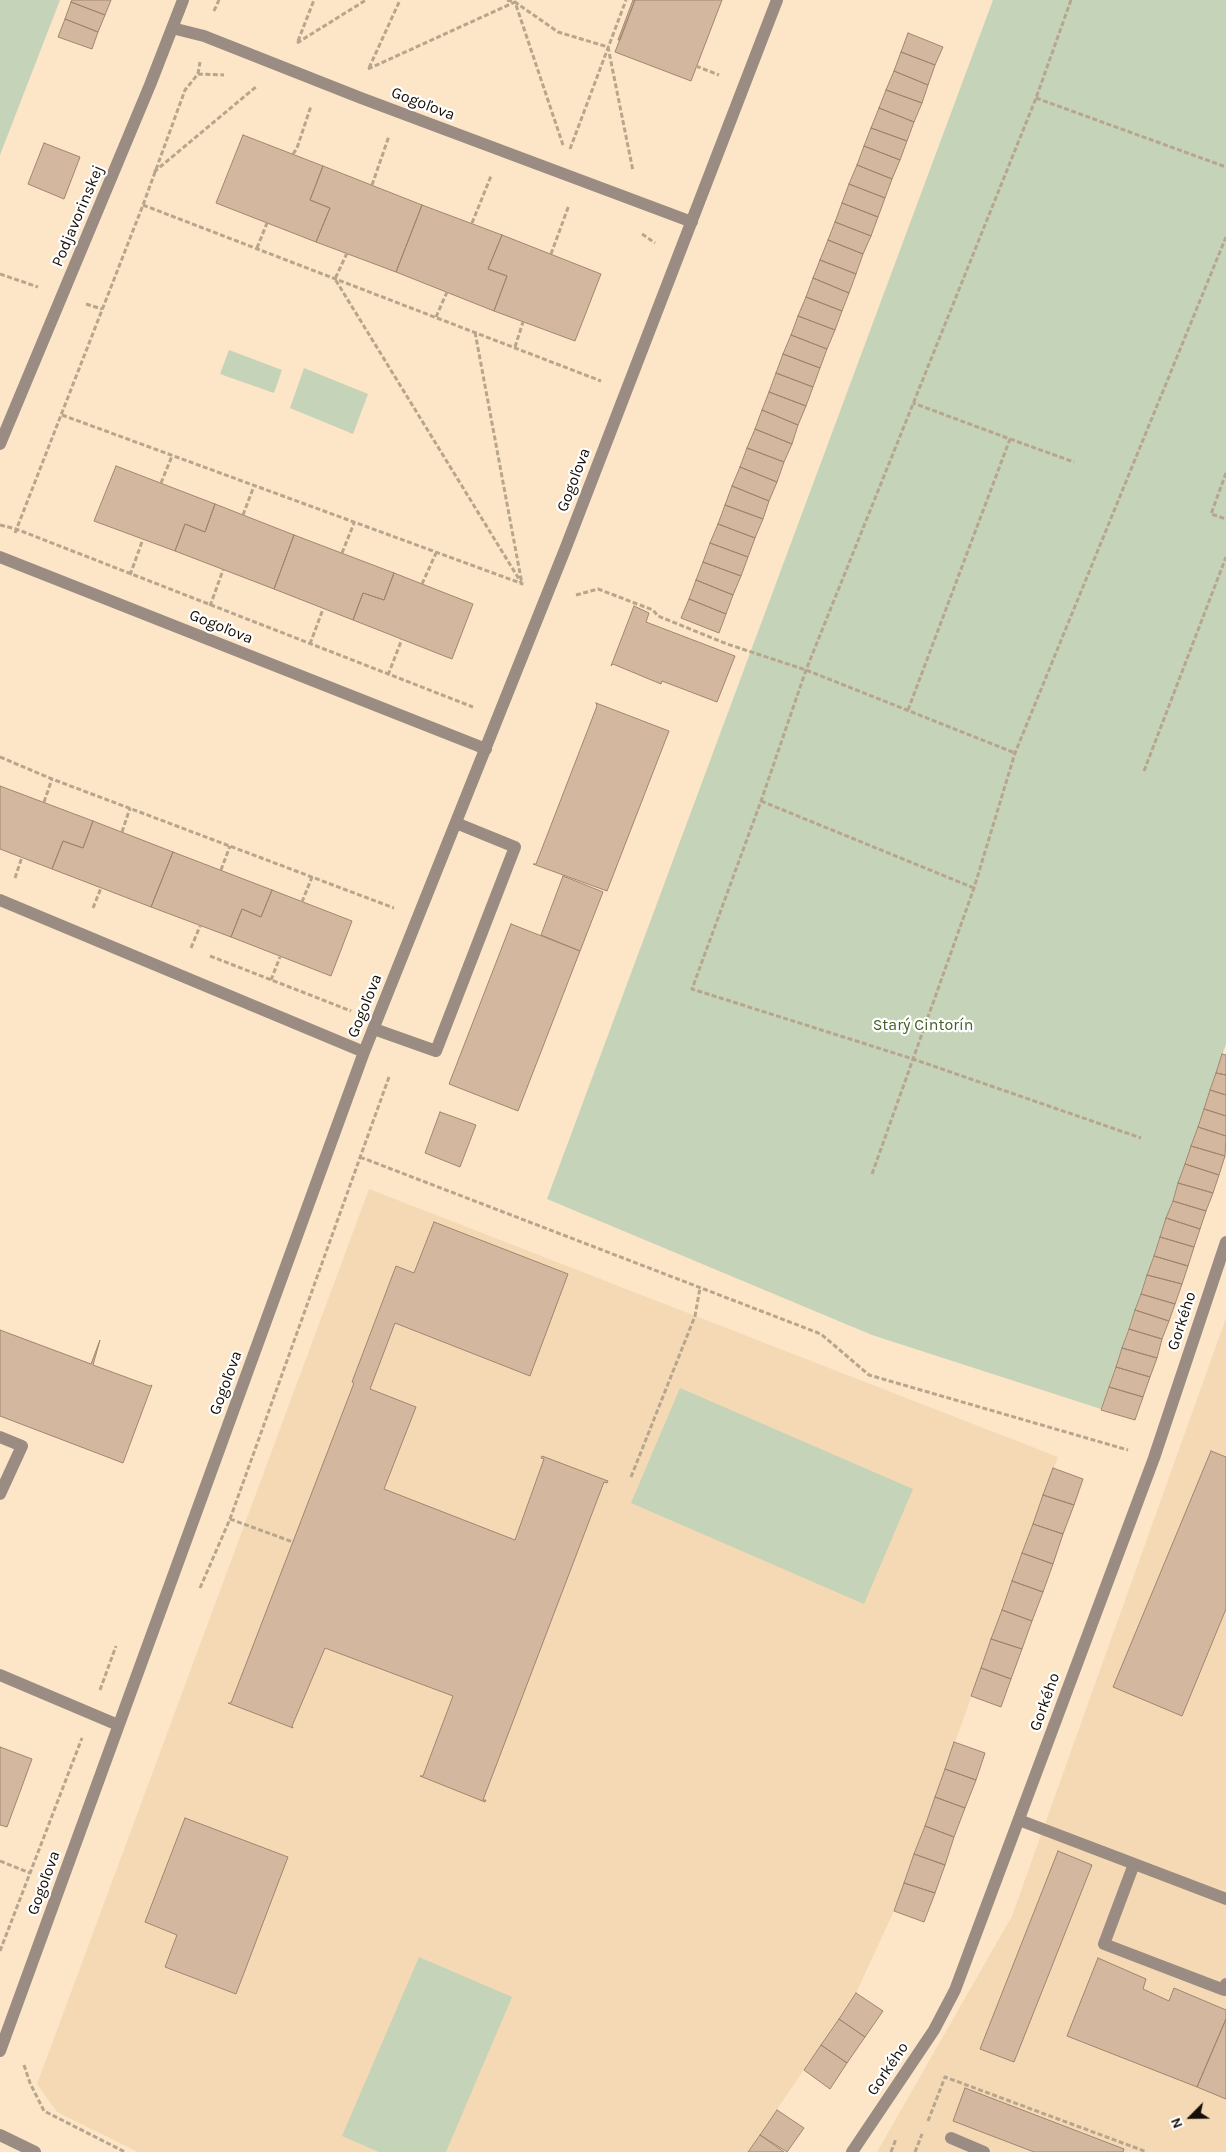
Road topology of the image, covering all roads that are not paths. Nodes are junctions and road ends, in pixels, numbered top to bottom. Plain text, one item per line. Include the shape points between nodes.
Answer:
1 (183, 0) edge
2 (777, 0) edge
3 (172, 28) junction
4 (692, 222) junction
5 (0, 444) edge
6 (3, 558) edge
7 (486, 749) junction
8 (456, 823) junction
9 (0, 900) edge
10 (374, 1029) junction
11 (364, 1052) junction
12 (1226, 1242) edge
13 (0, 1437) edge
14 (0, 1494) edge
15 (0, 1675) edge
16 (118, 1725) junction
17 (1019, 1820) junction
18 (1134, 1864) junction
19 (1226, 1899) edge
20 (1226, 1984) edge
21 (0, 2051) edge
22 (0, 2135) edge
23 (951, 2138) dead end
24 (35, 2152) edge
25 (852, 2152) edge
26 (984, 2152) edge

1 - 3 street, Podjavorinskej
2 - 4 street, Gogoľova
3 - 4 street, Gogoľova via 204,36
3 - 5 street, Podjavorinskej
4 - 7 street, Gogoľova
6 - 7 street, Gogoľova
7 - 8 street, Gogoľova
8 - 10 street, Gogoľova
8 - 10 street via 515,847 436,1051
9 - 11 street, Gogoľova
10 - 11 street, Gogoľova
11 - 16 street, Gogoľova
12 - 17 street, Gorkého via 1154,1458
13 - 14 street via 22,1446
15 - 16 street
16 - 21 street, Gogoľova
17 - 18 street
17 - 25 street, Gorkého via 955,1990 934,2030
18 - 19 street
18 - 20 street via 1104,1944 1224,1990
22 - 24 street
23 - 26 street

